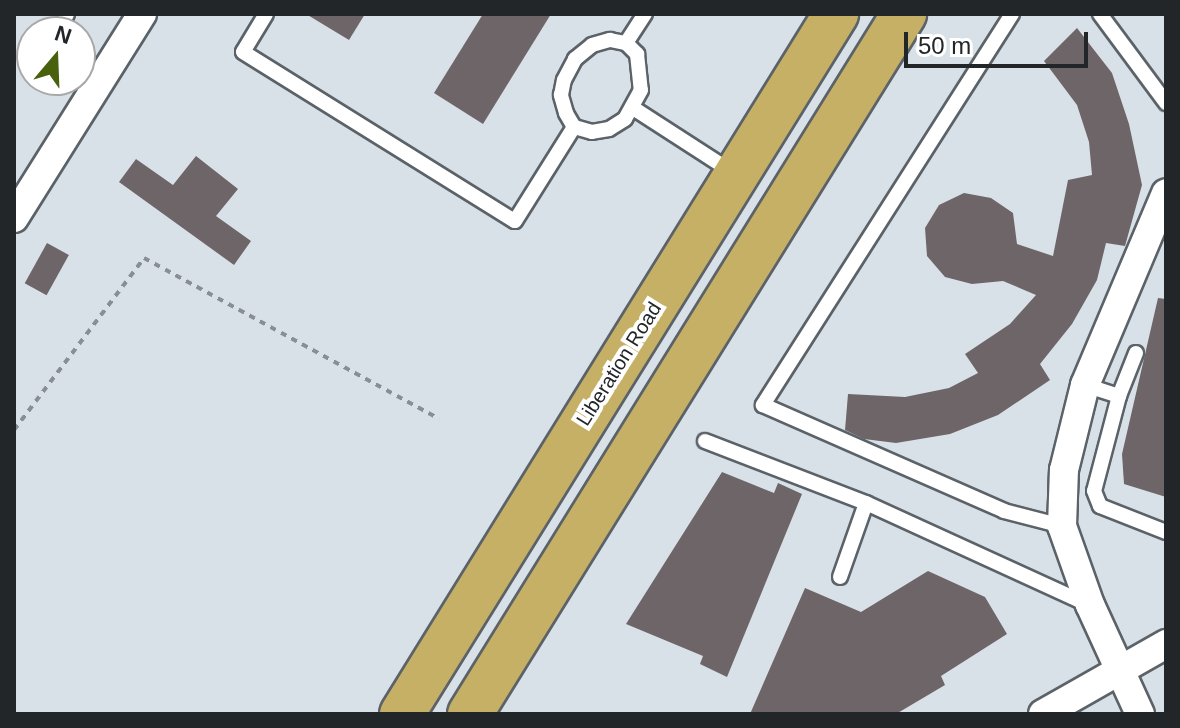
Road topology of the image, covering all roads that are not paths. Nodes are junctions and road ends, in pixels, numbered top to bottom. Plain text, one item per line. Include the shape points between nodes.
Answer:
1 (142, 14) edge
2 (266, 14) edge
3 (645, 14) edge
4 (836, 14) edge
5 (904, 14) edge
6 (1012, 14) edge
7 (1100, 14) edge
8 (626, 43) junction
9 (96, 65) edge
10 (78, 96) edge
11 (1166, 103) edge
12 (633, 108) junction
13 (574, 127) junction
14 (736, 174) junction
15 (1166, 193) edge
16 (14, 218) edge
17 (1136, 353) dead end
18 (1085, 385) junction
19 (1119, 396) junction
20 (705, 441) dead end
21 (866, 503) junction
22 (1062, 526) junction
23 (1166, 532) edge
24 (840, 577) dead end
25 (1090, 605) junction
26 (1166, 644) edge
27 (1118, 672) junction
28 (402, 714) edge
29 (470, 714) edge
30 (1043, 714) edge
31 (1140, 714) edge

1 - 9 street
2 - 13 lane via 243,52 515,221
3 - 8 lane
4 - 14 highway, Liberation Road
5 - 29 highway
6 - 22 lane via 763,405 1004,511
7 - 11 lane
8 - 12 lane via 637,54 642,73
8 - 13 lane via 592,45 575,59 561,95
10 - 16 street
12 - 13 lane via 609,129
12 - 14 lane
14 - 28 highway, Liberation Road
15 - 18 street
17 - 19 lane
18 - 19 lane
18 - 22 street via 1064,470
19 - 23 lane via 1094,491 1100,506
20 - 21 lane
21 - 24 lane
21 - 25 lane
22 - 25 street
25 - 27 street
26 - 27 street
27 - 30 street
27 - 31 street

